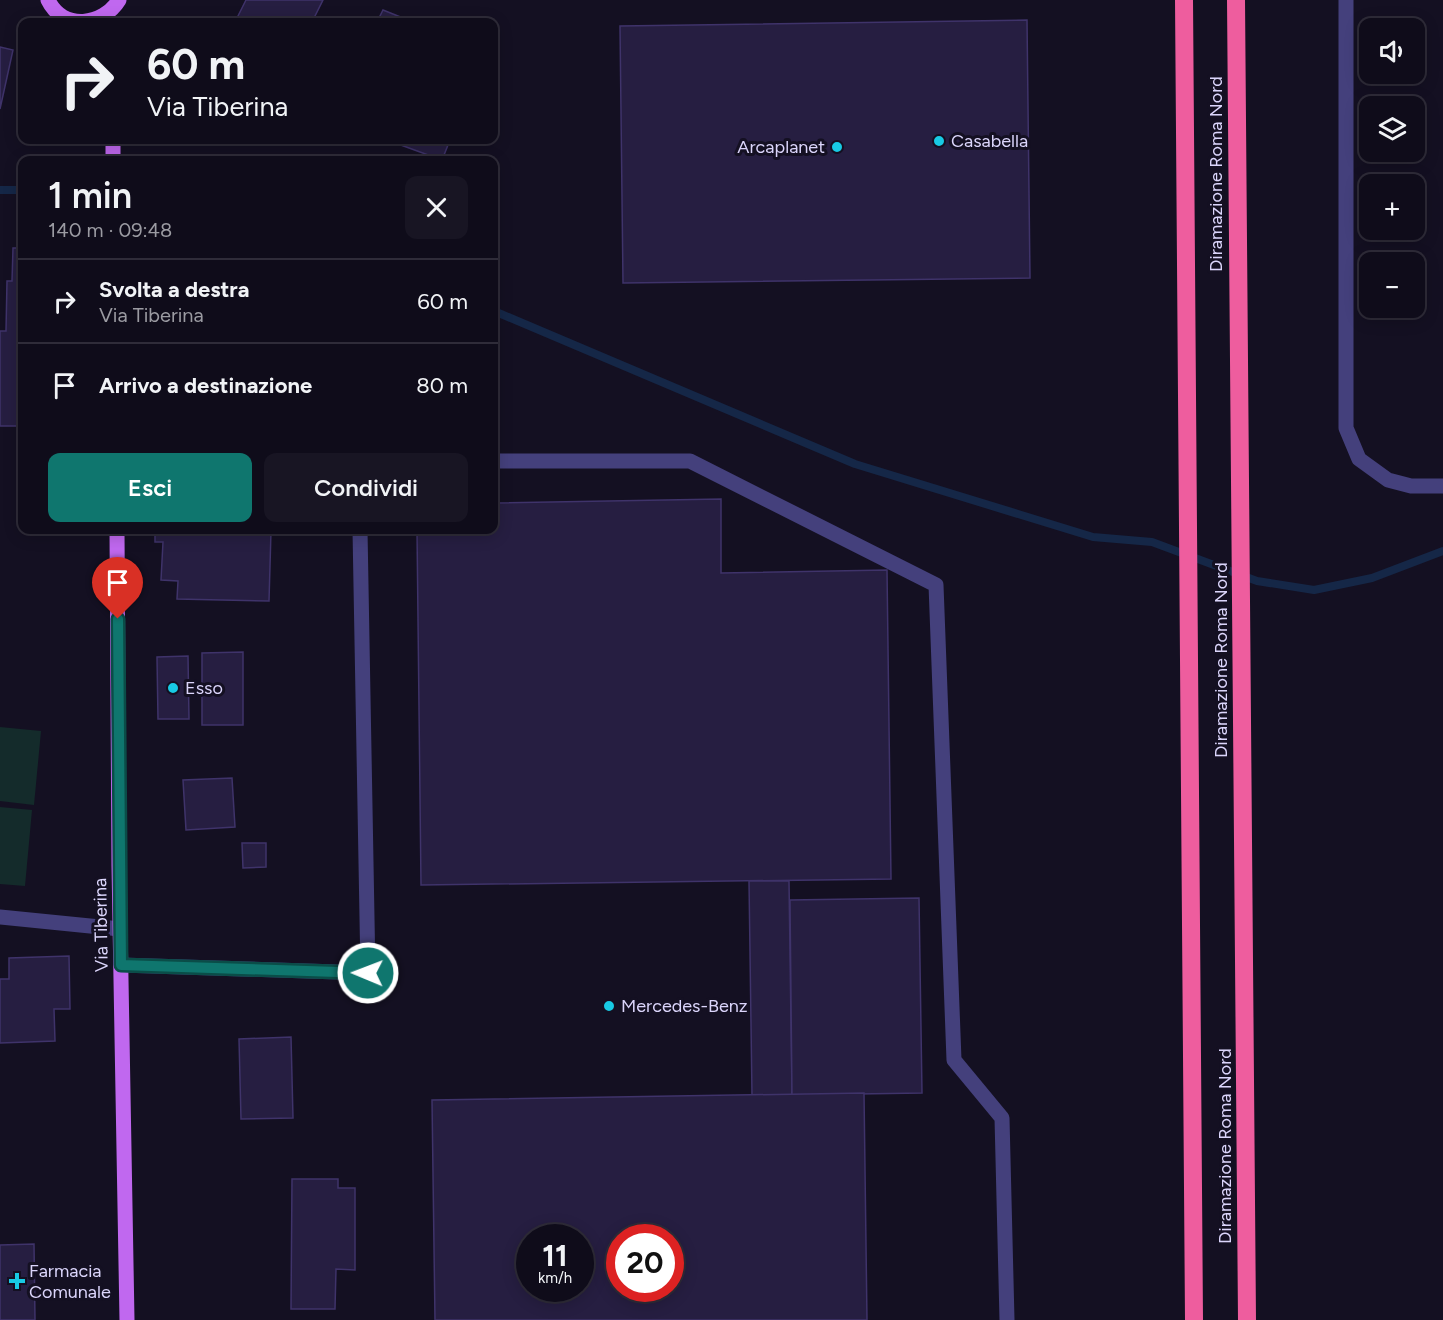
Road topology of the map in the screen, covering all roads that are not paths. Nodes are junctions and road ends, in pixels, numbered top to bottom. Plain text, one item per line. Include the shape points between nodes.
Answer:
1 (48, 0) edge
2 (1184, 0) edge
3 (1236, 0) edge
4 (1346, 0) edge
5 (119, 1) edge
6 (62, 18) edge
7 (98, 18) edge
8 (118, 18) edge
9 (498, 461) edge
10 (1443, 486) edge
11 (117, 534) edge
12 (360, 534) edge
13 (0, 917) edge
14 (120, 929) junction
15 (121, 965) junction
16 (127, 1320) edge
17 (1007, 1320) edge
18 (1194, 1320) edge
19 (1247, 1320) edge

1 - 6 main road
2 - 18 highway, Diramazione Roma Nord
3 - 19 highway, Diramazione Roma Nord
4 - 10 street via 1346,428 1359,459 1388,480 1411,486
5 - 7 main road via 111,12
5 - 8 main road
9 - 17 street via 690,461 936,585 954,1060 1002,1118
11 - 14 main road, Via Tiberina
12 - 15 street via 368,973
13 - 14 street
14 - 15 main road, Via Tiberina
15 - 16 main road, Via Tiberina

